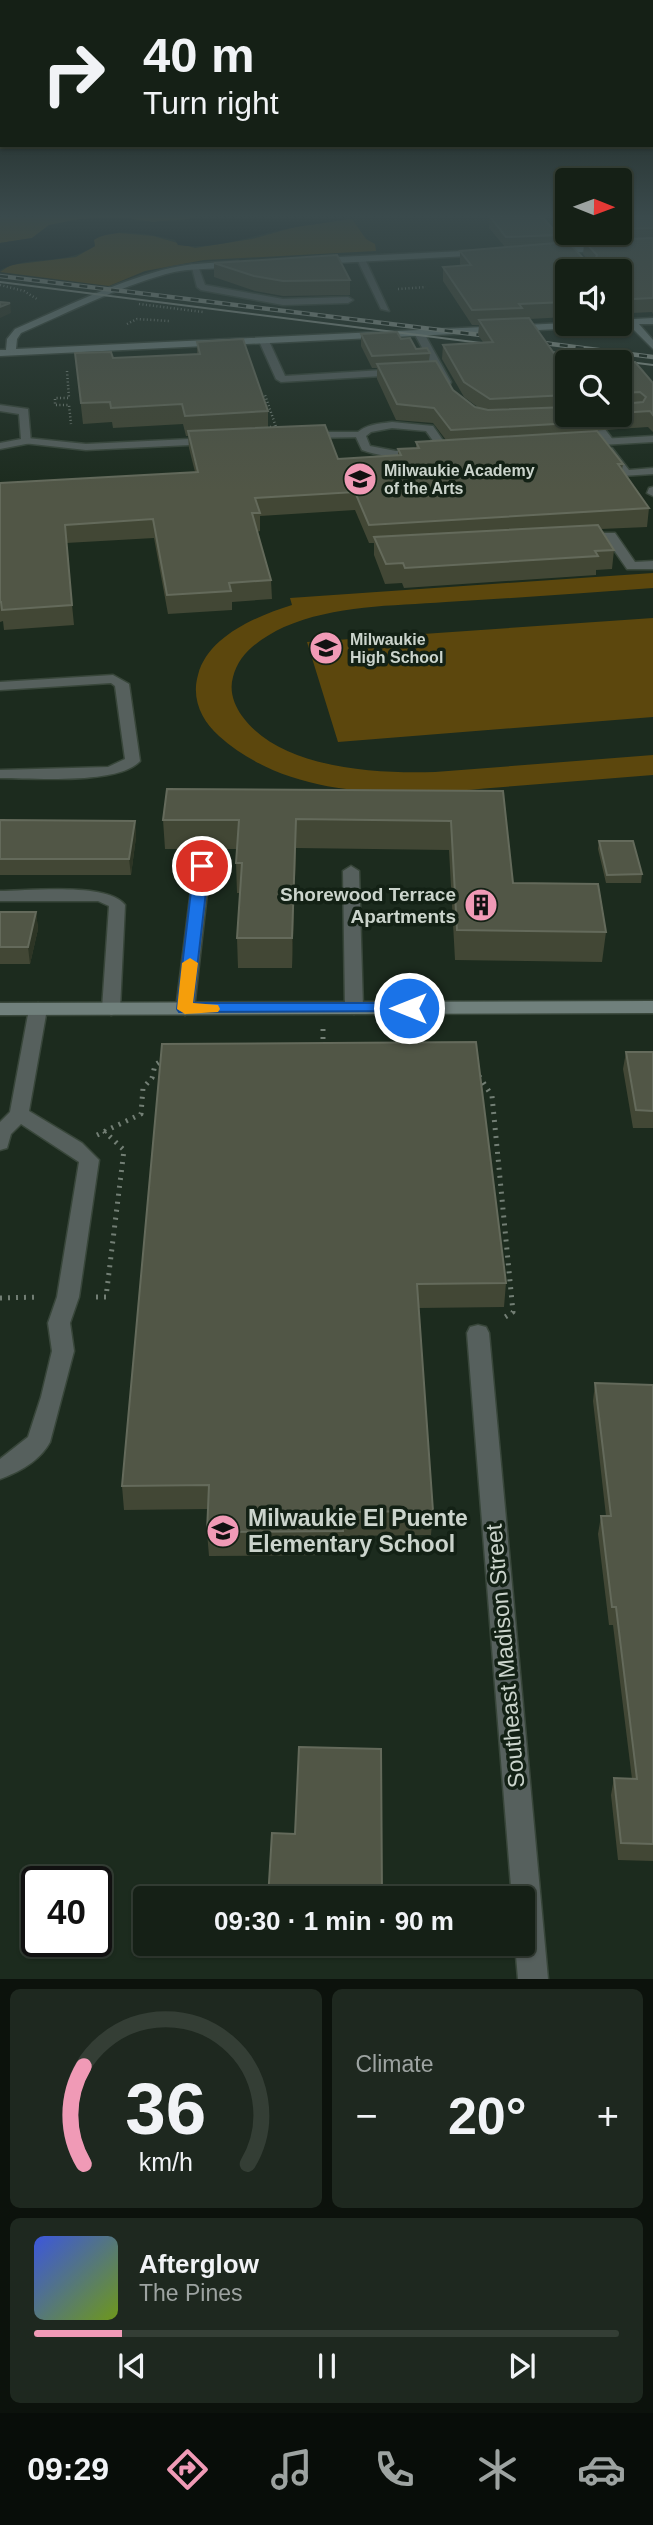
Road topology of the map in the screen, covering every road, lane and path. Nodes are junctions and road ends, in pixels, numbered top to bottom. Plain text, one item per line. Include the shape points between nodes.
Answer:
1 (78, 306) edge
2 (653, 321) edge
3 (632, 322) joint
4 (555, 326) edge
5 (419, 333) junction
6 (264, 341) junction
7 (653, 346) edge
8 (11, 352) junction
9 (0, 353) edge
10 (66, 366) dead end
11 (440, 370) junction
12 (427, 371) edge
13 (415, 372) edge
14 (264, 390) edge
15 (453, 393) edge
16 (69, 405) dead end
17 (0, 408) edge
18 (596, 427) edge
19 (252, 428) edge
20 (360, 435) junction
21 (298, 436) edge
22 (653, 439) edge
23 (219, 440) edge
24 (27, 441) junction
25 (605, 442) junction
26 (575, 444) edge
27 (0, 446) edge
28 (653, 471) edge
29 (571, 538) edge
30 (653, 565) edge
31 (0, 686) edge
32 (0, 774) edge
33 (202, 866) dead end
34 (351, 871) dead end
35 (0, 896) edge
36 (653, 1007) edge
37 (354, 1008) junction
38 (0, 1009) edge
39 (38, 1009) junction
40 (111, 1009) junction
41 (185, 1009) junction
42 (171, 1057) edge
43 (477, 1067) edge
44 (19, 1114) junction
45 (0, 1143) edge
46 (75, 1148) junction
47 (513, 1312) dead end
48 (478, 1333) dead end
49 (0, 1469) edge
50 (533, 1979) edge

1 - 8 street via 24,328 13,336
2 - 3 street
3 - 7 street
4 - 5 street
5 - 6 street
5 - 11 street
6 - 8 street
6 - 13 street via 281,379
8 - 9 street
10 - 16 path via 69,398 55,398 55,405
11 - 12 street
11 - 15 street
14 - 19 path via 276,427
17 - 24 street via 24,411
18 - 25 street
20 - 20 street via 392,425 429,428 451,452 380,454 366,448
20 - 21 street
22 - 25 street
23 - 24 street via 86,447
24 - 27 street
25 - 26 street
25 - 28 street via 626,474
29 - 30 street via 611,536 631,566
31 - 32 street via 113,679 122,684 133,761 108,771
33 - 41 street
34 - 37 street
35 - 40 street via 98,896 117,905
36 - 37 street
37 - 41 street
38 - 39 street
39 - 40 street
39 - 44 street
40 - 41 street
42 - 46 path via 160,1059 152,1079 142,1088 141,1114
43 - 47 path via 492,1096
44 - 45 street via 2,1132
44 - 46 street
46 - 49 street via 89,1160 68,1297 59,1323 63,1351 38,1442 12,1465
48 - 50 street, Southeast Madison Street

